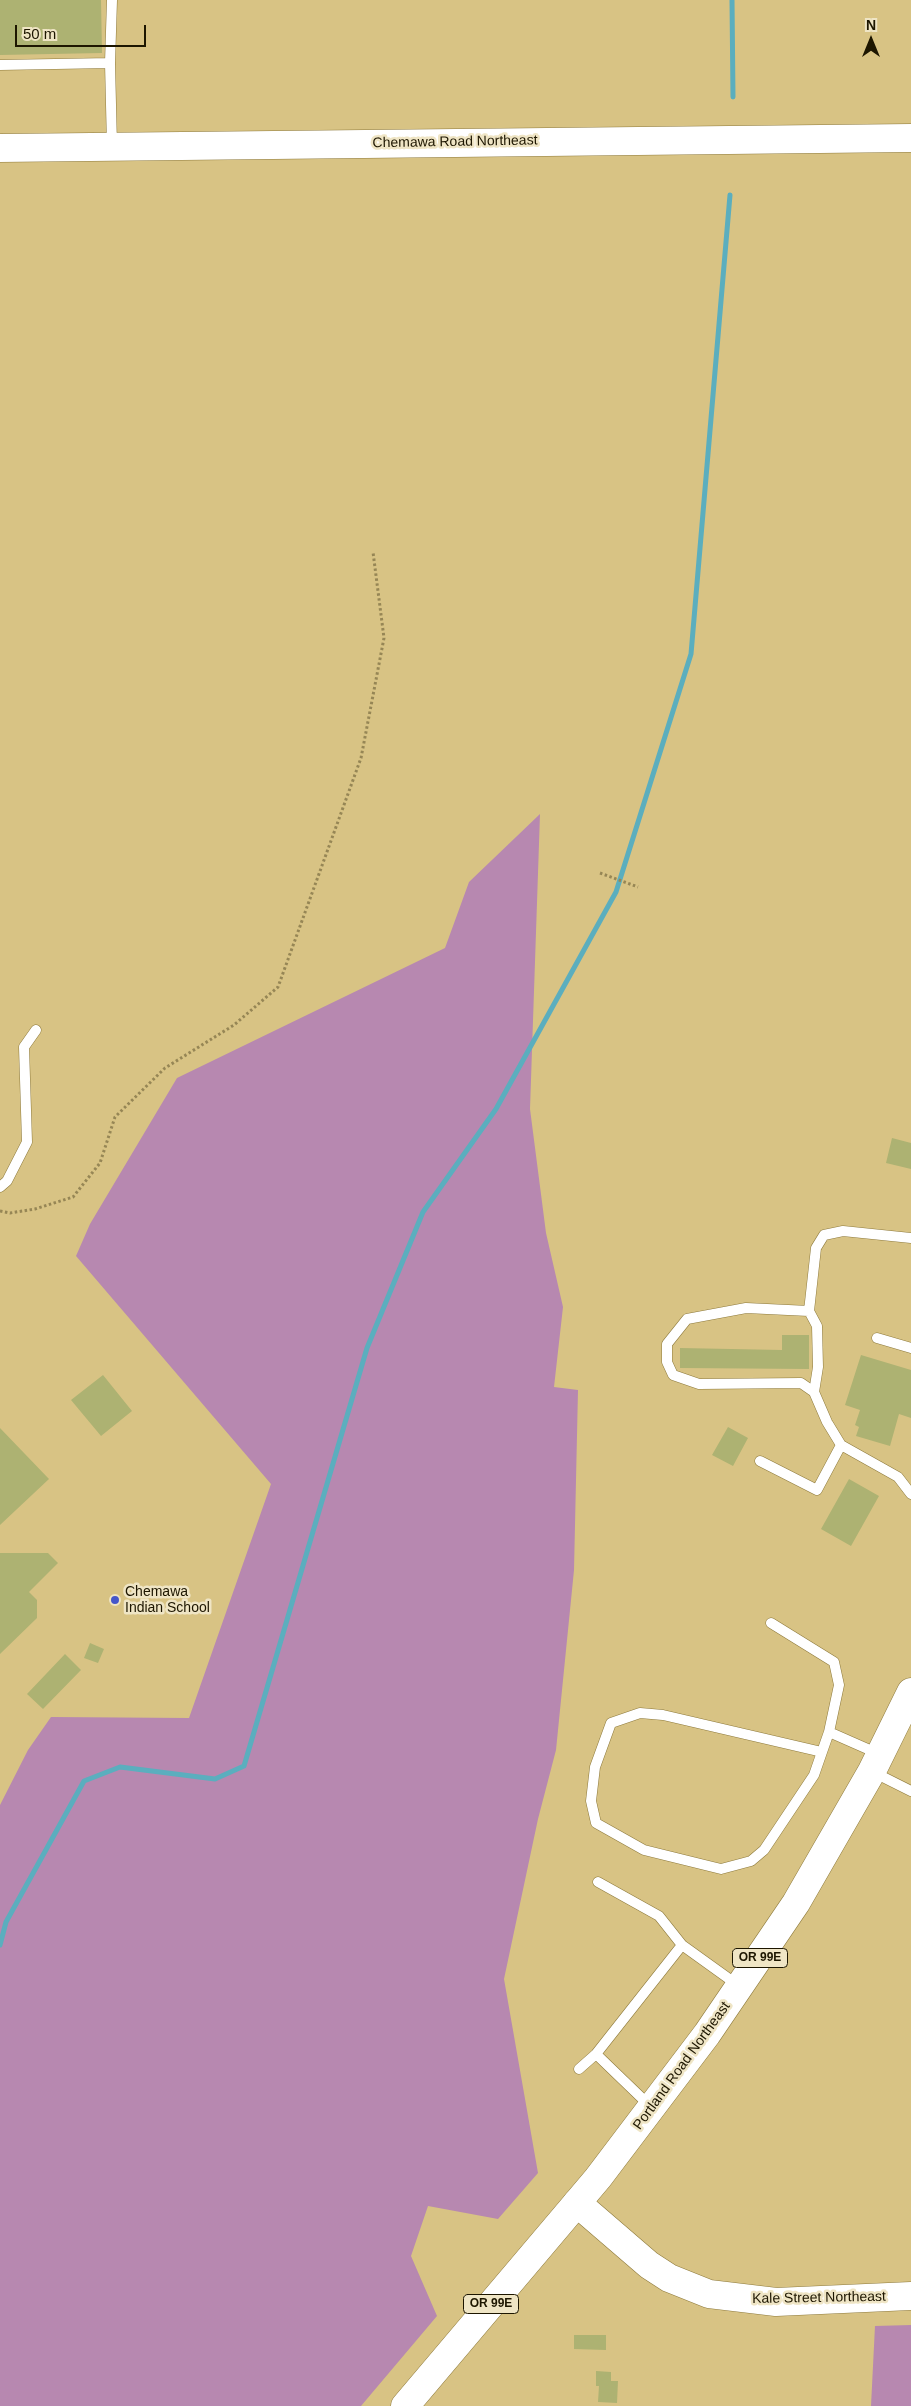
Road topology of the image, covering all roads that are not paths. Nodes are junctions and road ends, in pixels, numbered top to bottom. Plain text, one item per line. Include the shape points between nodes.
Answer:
1 (112, 0) edge
2 (110, 63) junction
3 (0, 65) edge
4 (911, 138) edge
5 (112, 146) junction
6 (0, 148) edge
7 (36, 1030) dead end
8 (0, 1187) edge
9 (911, 1238) edge
10 (809, 1311) junction
11 (877, 1338) dead end
12 (911, 1348) edge
13 (814, 1392) junction
14 (841, 1445) junction
15 (760, 1461) dead end
16 (911, 1494) edge
17 (772, 1623) dead end
18 (911, 1692) edge
19 (829, 1732) junction
20 (822, 1752) junction
21 (876, 1763) junction
22 (911, 1791) edge
23 (598, 1882) dead end
24 (682, 1945) junction
25 (740, 1987) junction
26 (596, 2054) junction
27 (579, 2069) dead end
28 (652, 2108) junction
29 (577, 2203) junction
30 (911, 2296) edge
31 (405, 2406) edge

1 - 2 lane
2 - 3 lane
2 - 5 lane
4 - 5 main road, Chemawa Road Northeast
5 - 6 main road, Chemawa Road Northeast
7 - 8 lane via 24,1047 27,1142 8,1181
9 - 10 lane via 843,1231 824,1235 816,1248
10 - 13 lane via 817,1326 818,1367
10 - 13 lane via 746,1308 687,1319 667,1344 667,1362 673,1375 699,1384 801,1383
11 - 12 lane
13 - 14 lane
14 - 15 lane via 817,1490
14 - 16 lane via 898,1477
17 - 19 lane via 834,1662 839,1685
18 - 21 main road, Portland Road Northeast / OR 99E
19 - 20 lane
19 - 21 lane
20 - 20 lane via 814,1776 764,1850 751,1861 720,1869 644,1850 596,1823 591,1801 595,1767 612,1723 640,1713 663,1715
21 - 22 lane
21 - 25 main road, Portland Road Northeast / OR 99E via 796,1903
23 - 24 lane via 659,1916
24 - 25 lane
24 - 26 lane
25 - 28 main road, Portland Road Northeast / OR 99E
26 - 27 lane
26 - 28 lane
28 - 29 main road, Portland Road Northeast / OR 99E
29 - 30 main road, Kale Street Northeast via 649,2265 669,2278 709,2294 776,2302
29 - 31 main road, Portland Road Northeast / OR 99E

